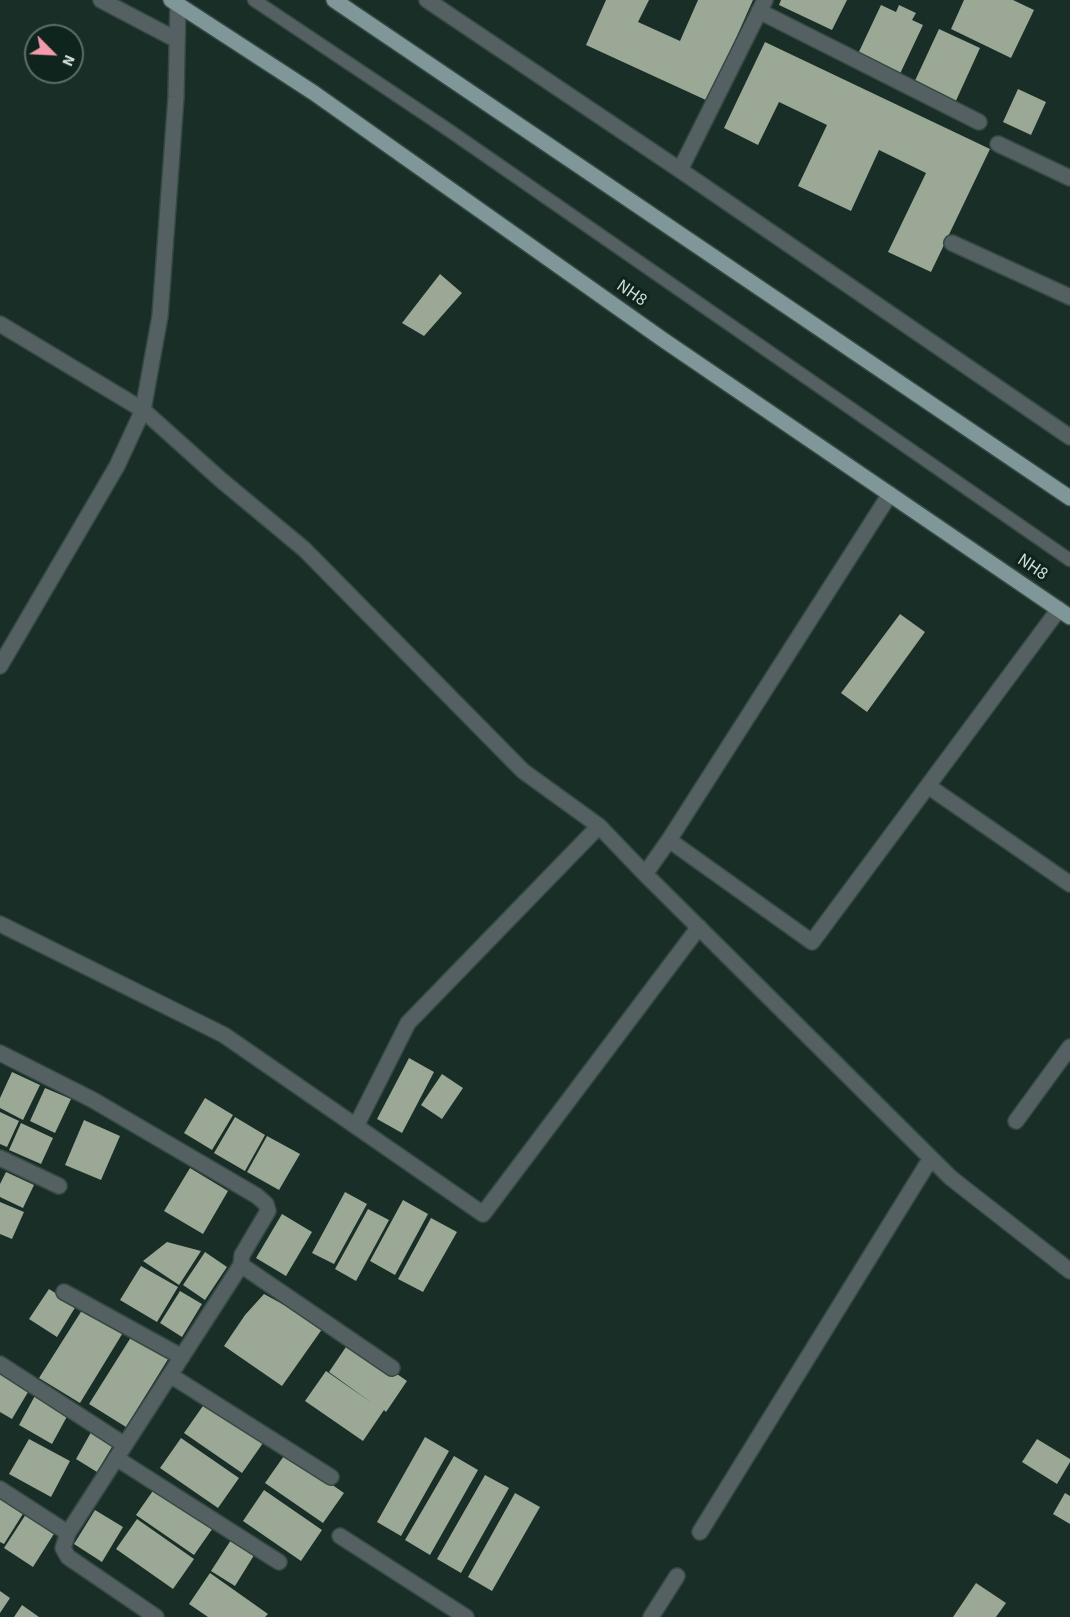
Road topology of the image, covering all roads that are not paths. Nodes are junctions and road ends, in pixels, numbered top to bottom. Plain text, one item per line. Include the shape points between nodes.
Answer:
1 (101, 0) edge
2 (254, 0) edge
3 (334, 0) edge
4 (427, 0) edge
5 (176, 1) edge
6 (762, 6) edge
7 (177, 40) junction
8 (980, 122) dead end
9 (998, 144) dead end
10 (680, 170) junction
11 (1070, 178) edge
12 (952, 243) dead end
13 (1070, 297) edge
14 (0, 324) edge
15 (143, 410) junction
16 (1070, 437) edge
17 (890, 495) junction
18 (1070, 498) edge
19 (1070, 560) edge
20 (1064, 613) edge
21 (0, 666) edge
22 (928, 786) junction
23 (599, 826) junction
24 (669, 840) junction
25 (645, 874) junction
26 (1070, 884) edge
27 (0, 924) edge
28 (699, 927) junction
29 (1070, 1047) edge
30 (0, 1053) edge
31 (1016, 1121) dead end
32 (356, 1126) junction
33 (0, 1158) edge
34 (931, 1158) junction
35 (59, 1186) dead end
36 (241, 1265) junction
37 (1070, 1271) edge
38 (64, 1292) dead end
39 (182, 1357) junction
40 (0, 1364) edge
41 (392, 1368) dead end
42 (170, 1375) junction
43 (125, 1444) junction
44 (116, 1458) junction
45 (331, 1477) dead end
46 (0, 1489) edge
47 (700, 1532) dead end
48 (68, 1533) junction
49 (340, 1536) dead end
50 (279, 1562) dead end
51 (677, 1576) dead end
52 (156, 1617) edge
53 (466, 1617) edge
54 (651, 1617) edge

1 - 7 street
2 - 19 lane
3 - 18 main road
4 - 10 street
5 - 7 street
5 - 17 main road, NH8
6 - 8 street
6 - 10 street
7 - 15 street via 160,316
9 - 11 street
10 - 16 street
12 - 13 street
14 - 15 street
15 - 21 street via 117,466
15 - 23 street via 304,549 523,771
17 - 20 main road, NH8
17 - 24 street
20 - 22 street
22 - 24 street via 812,942
22 - 26 street
23 - 25 street
23 - 32 street via 408,1023
24 - 25 street
25 - 28 street
27 - 32 street via 224,1035
28 - 32 street via 483,1214
28 - 34 street
29 - 31 street
30 - 36 street via 93,1100 257,1196 268,1211 242,1255
33 - 35 street
34 - 37 street
34 - 47 street
36 - 39 street
36 - 41 street
38 - 39 street
39 - 42 street
40 - 43 street
42 - 43 street
42 - 45 street
43 - 44 street
44 - 48 street
44 - 50 street
46 - 48 street
48 - 52 street via 63,1548 68,1557
49 - 53 street
51 - 54 street

